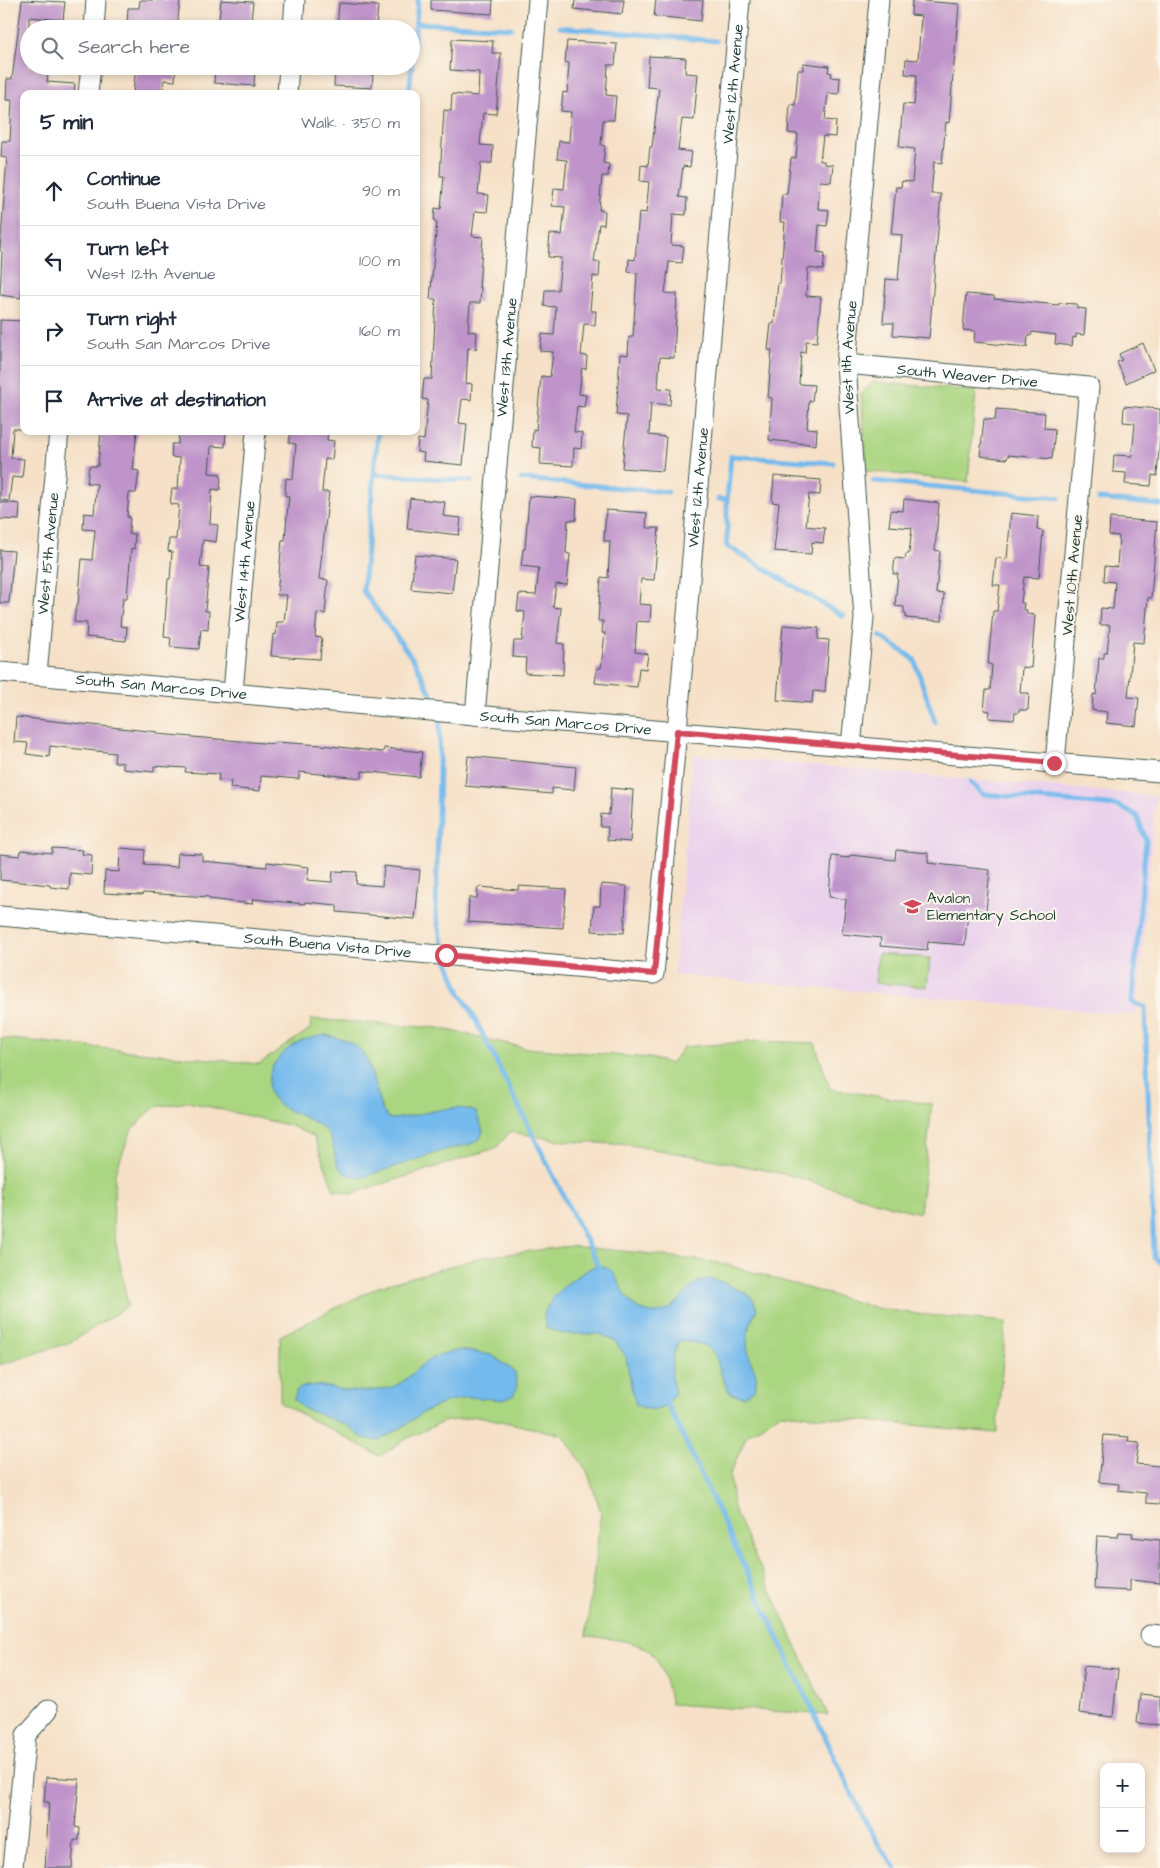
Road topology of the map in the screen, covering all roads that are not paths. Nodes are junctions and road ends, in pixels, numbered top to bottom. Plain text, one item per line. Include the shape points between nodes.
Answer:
1 (96, 0) edge
2 (295, 0) edge
3 (538, 0) edge
4 (740, 0) edge
5 (879, 0) edge
6 (95, 20) edge
7 (294, 20) edge
8 (90, 75) edge
9 (288, 75) edge
10 (88, 90) edge
11 (287, 90) edge
12 (846, 364) junction
13 (1089, 387) joint
14 (59, 435) edge
15 (256, 435) edge
16 (0, 672) edge
17 (37, 675) junction
18 (233, 692) junction
19 (475, 714) junction
20 (677, 731) junction
21 (852, 746) junction
22 (1054, 763) junction
23 (1160, 772) edge
24 (0, 916) edge
25 (654, 974) joint
26 (48, 1710) dead end
27 (13, 1868) edge

1 - 6 street
2 - 7 street
3 - 19 street, West 13th Avenue
4 - 20 street, West 12th Avenue
5 - 12 street, West 11th Avenue
8 - 10 street
9 - 11 street
12 - 13 street, South Weaver Drive
12 - 21 street, West 11th Avenue via 864,618
13 - 22 street, West 10th Avenue
14 - 17 street, West 15th Avenue
15 - 18 street, West 14th Avenue
16 - 17 street, South San Marcos Drive
17 - 18 street, South San Marcos Drive
18 - 19 street, South San Marcos Drive
19 - 20 street, South San Marcos Drive
20 - 21 street, South San Marcos Drive
20 - 25 street, West 12th Avenue
21 - 22 street, South San Marcos Drive
22 - 23 street, South San Marcos Drive
24 - 25 street, South Buena Vista Drive
26 - 27 street via 26,1735

